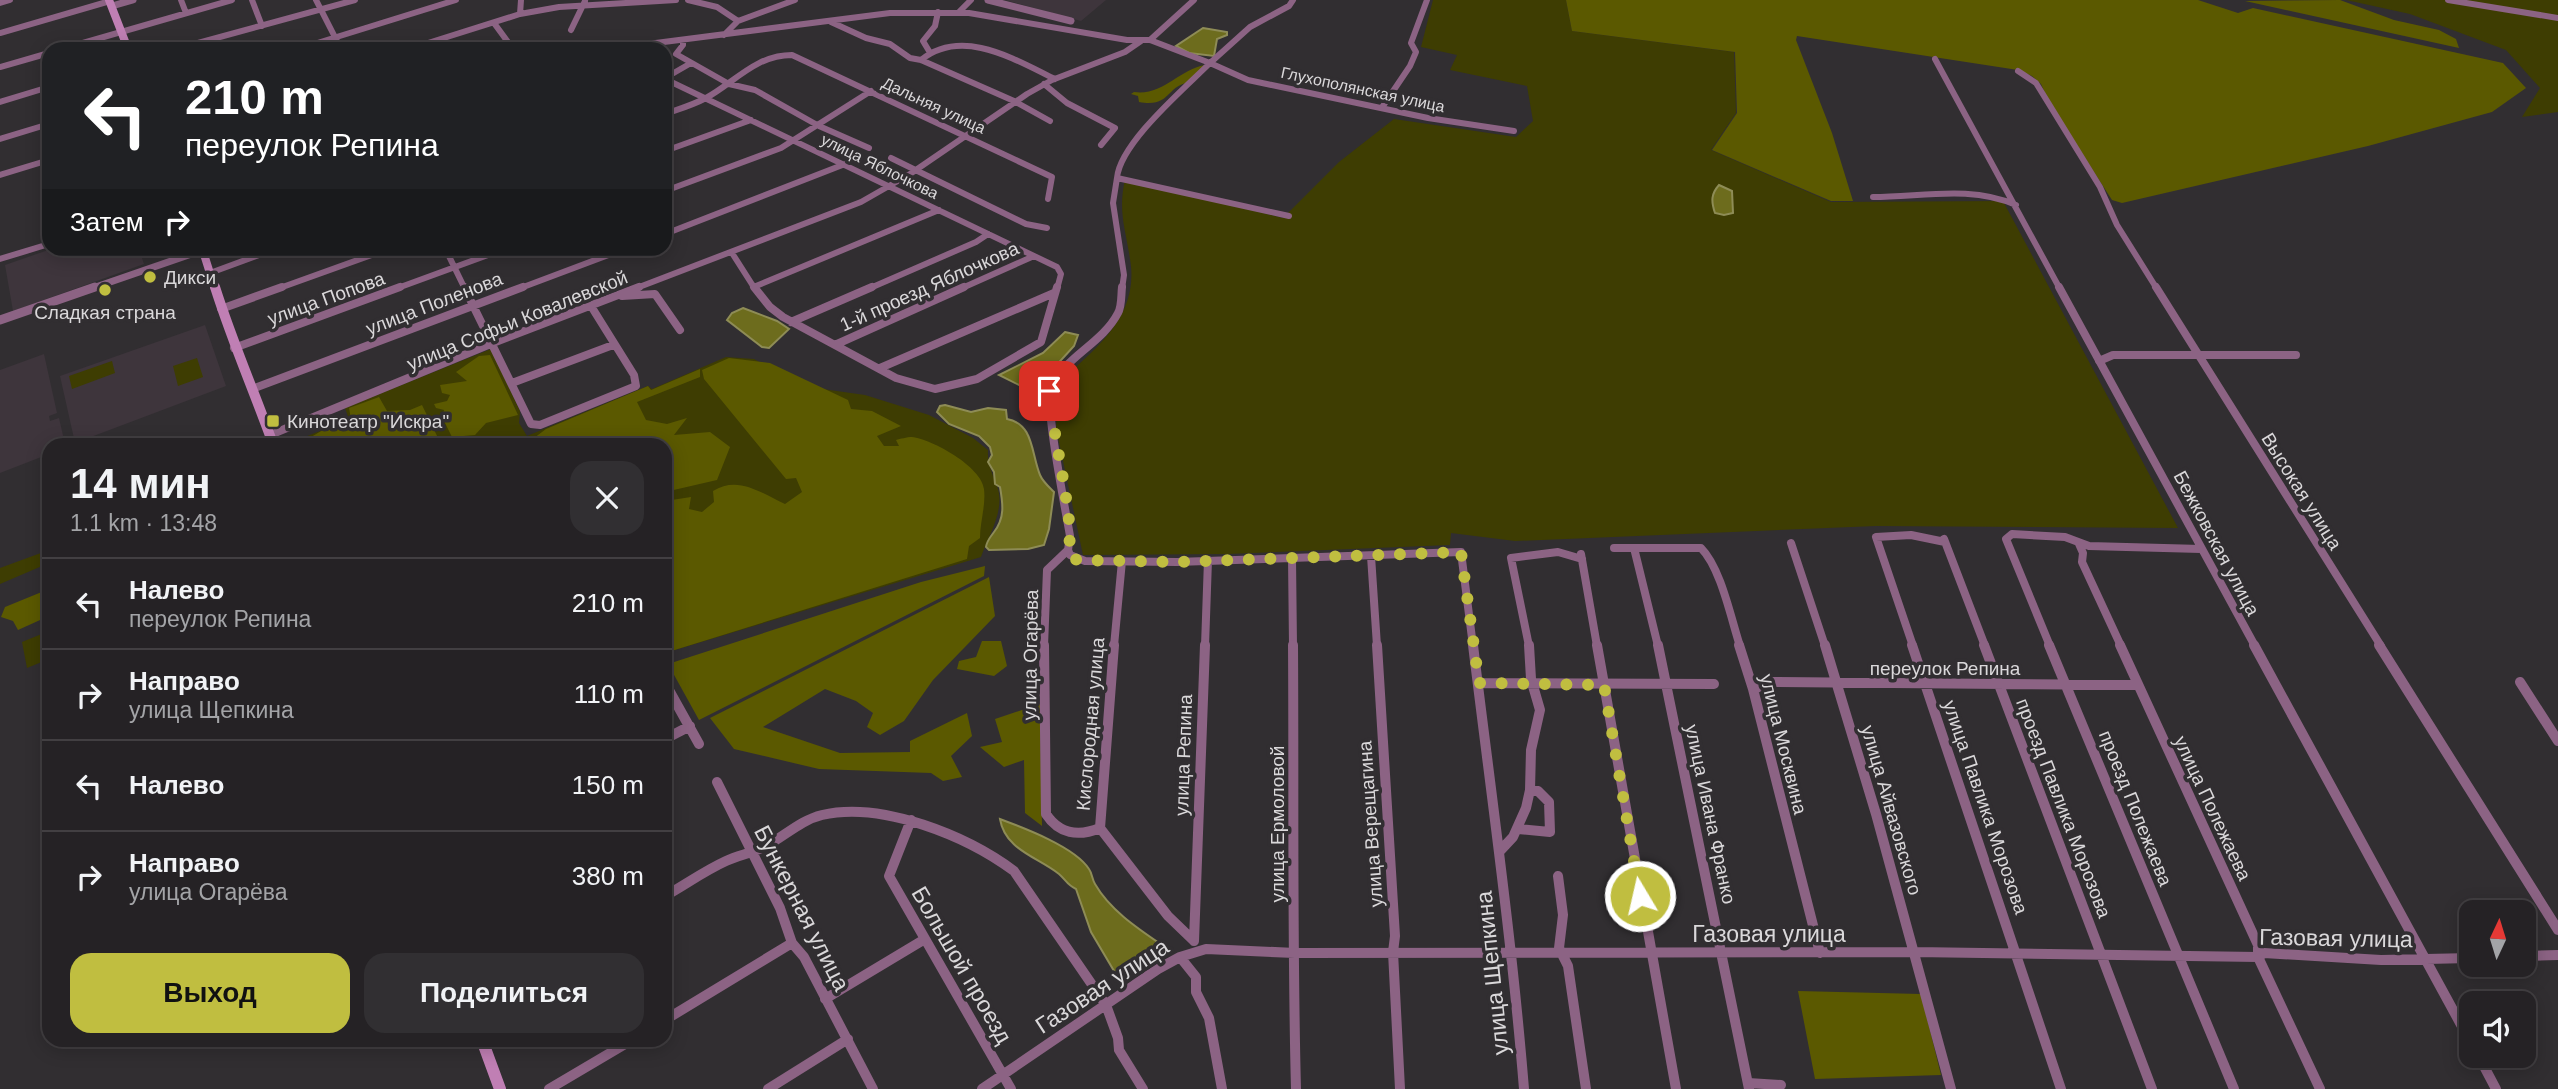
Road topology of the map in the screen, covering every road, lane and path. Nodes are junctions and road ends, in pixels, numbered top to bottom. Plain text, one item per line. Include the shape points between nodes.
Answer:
1 (9, 0) edge
2 (133, 0) edge
3 (181, 0) edge
4 (232, 0) edge
5 (251, 0) edge
6 (316, 0) edge
7 (355, 0) edge
8 (456, 0) edge
9 (521, 0) edge
10 (676, 0) edge
11 (688, 0) edge
12 (727, 0) edge
13 (795, 0) edge
14 (971, 0) edge
15 (988, 0) edge
16 (1194, 0) edge
17 (1293, 0) edge
18 (1427, 0) edge
19 (2448, 0) edge
20 (584, 2) edge
21 (0, 3) edge
22 (110, 3) edge
23 (717, 7) junction
24 (321, 9) junction
25 (938, 12) junction
26 (959, 12) junction
27 (186, 13) junction
28 (520, 15) junction
29 (2558, 18) edge
30 (738, 21) junction
31 (1071, 21) dead end
32 (831, 22) junction
33 (494, 23) junction
34 (262, 26) junction
35 (571, 30) dead end
36 (121, 32) junction
37 (0, 33) edge
38 (724, 35) junction
39 (335, 38) junction
40 (683, 40) junction
41 (1150, 40) junction
42 (1141, 41) junction
43 (86, 42) edge
44 (125, 42) edge
45 (202, 42) edge
46 (322, 42) edge
47 (337, 42) edge
48 (432, 42) edge
49 (508, 42) edge
50 (670, 42) edge
51 (929, 51) junction
52 (42, 55) edge
53 (1936, 59) dead end
54 (921, 60) junction
55 (1209, 61) junction
56 (691, 63) junction
57 (0, 67) edge
58 (2018, 71) dead end
59 (672, 74) edge
60 (1055, 79) junction
61 (672, 83) edge
62 (729, 84) junction
63 (1044, 84) junction
64 (42, 90) edge
65 (872, 91) junction
66 (705, 98) junction
67 (1014, 101) junction
68 (0, 102) edge
69 (1382, 106) junction
70 (672, 111) edge
71 (751, 120) junction
72 (1050, 121) dead end
73 (42, 126) edge
74 (819, 126) junction
75 (1514, 131) dead end
76 (965, 135) junction
77 (0, 139) edge
78 (794, 141) junction
79 (1101, 145) dead end
80 (672, 148) edge
81 (869, 148) dead end
82 (891, 158) dead end
83 (42, 162) edge
84 (845, 164) junction
85 (915, 170) junction
86 (0, 175) edge
87 (1117, 178) junction
88 (893, 187) junction
89 (672, 188) edge
90 (1873, 197) dead end
91 (1048, 199) dead end
92 (2016, 205) junction
93 (939, 210) junction
94 (1289, 216) dead end
95 (1047, 228) dead end
96 (672, 231) edge
97 (988, 234) junction
98 (42, 246) edge
99 (732, 253) junction
100 (183, 256) edge
101 (205, 256) edge
102 (256, 256) edge
103 (369, 256) edge
104 (449, 256) edge
105 (486, 256) edge
106 (606, 256) edge
107 (1034, 256) junction
108 (0, 259) edge
109 (455, 268) junction
110 (210, 273) junction
111 (756, 286) junction
112 (1055, 293) junction
113 (619, 296) junction
114 (474, 305) junction
115 (591, 306) junction
116 (222, 309) junction
117 (0, 320) edge
118 (791, 322) junction
119 (680, 330) dead end
120 (493, 343) junction
121 (837, 344) junction
122 (613, 345) junction
123 (234, 348) junction
124 (2198, 355) junction
125 (2296, 355) dead end
126 (2099, 361) junction
127 (880, 368) junction
128 (512, 383) junction
129 (252, 389) junction
130 (270, 438) edge
131 (276, 438) edge
132 (1944, 541) joint
133 (2077, 542) joint
134 (1792, 547) dead end
135 (1614, 548) dead end
136 (1634, 548) junction
137 (2201, 549) junction
138 (1068, 550) junction
139 (2086, 550) junction
140 (1371, 556) junction
141 (1292, 558) junction
142 (1208, 560) junction
143 (1122, 561) junction
144 (2520, 682) dead end
145 (1479, 683) junction
146 (1835, 683) junction
147 (1926, 683) junction
148 (1533, 684) junction
149 (1665, 684) junction
150 (1714, 684) dead end
151 (1604, 685) junction
152 (1998, 685) junction
153 (2067, 685) junction
154 (2137, 685) junction
155 (1753, 688) junction
156 (672, 695) edge
157 (690, 726) junction
158 (672, 735) edge
159 (2558, 741) edge
160 (699, 744) dead end
161 (717, 782) dead end
162 (1530, 790) junction
163 (911, 820) junction
164 (1100, 828) junction
165 (1518, 829) junction
166 (1499, 852) junction
167 (751, 853) junction
168 (1558, 876) dead end
169 (672, 892) edge
170 (2558, 930) edge
171 (925, 939) junction
172 (792, 943) junction
173 (1194, 946) junction
174 (1393, 952) junction
175 (1510, 952) junction
176 (1720, 952) junction
177 (1915, 952) junction
178 (1295, 953) junction
179 (1560, 953) junction
180 (1820, 953) junction
181 (1653, 954) junction
182 (2017, 954) junction
183 (2100, 954) junction
184 (2558, 955) edge
185 (2536, 956) edge
186 (1180, 957) junction
187 (2177, 957) junction
188 (2258, 957) junction
189 (2426, 958) junction
190 (2459, 958) edge
191 (825, 999) junction
192 (1106, 1005) junction
193 (672, 1016) edge
194 (2459, 1020) edge
195 (848, 1039) junction
196 (485, 1047) edge
197 (620, 1047) edge
198 (2485, 1068) edge
199 (1003, 1075) junction
200 (1781, 1085) dead end
201 (1749, 1086) edge
202 (500, 1089) edge
203 (549, 1089) edge
204 (768, 1089) edge
205 (873, 1089) edge
206 (982, 1089) edge
207 (1010, 1089) edge
208 (1143, 1089) edge
209 (1222, 1089) edge
210 (1296, 1089) edge
211 (1400, 1089) edge
212 (1524, 1089) edge
213 (1586, 1089) edge
214 (1676, 1089) edge
215 (1951, 1089) edge
216 (2061, 1089) edge
217 (2152, 1089) edge
218 (2234, 1089) edge
219 (2320, 1089) edge
220 (2496, 1089) edge

1 - 21 street
2 - 22 street
3 - 27 street
4 - 27 street
5 - 34 street
6 - 24 street
7 - 24 street
8 - 39 street
9 - 28 street
10 - 20 street via 634,6
11 - 23 street
12 - 23 street
13 - 30 street
14 - 26 street
15 - 31 street
16 - 41 street
17 - 55 street
18 - 69 street via 1411,43 1416,52
19 - 29 street
20 - 28 street
20 - 35 street
22 - 36 main road
22 - 37 street
23 - 30 street
24 - 34 street
24 - 39 street
25 - 26 street, Глухополянская улица
25 - 32 street, Глухополянская улица via 883,13
25 - 51 street via 935,26 923,41
26 - 42 street, Глухополянская улица
27 - 36 street
28 - 33 street
30 - 38 street
32 - 38 street, Глухополянская улица
32 - 54 street
33 - 48 street
33 - 49 street
34 - 45 street
36 - 43 street
36 - 44 main road
38 - 40 street, Глухополянская улица
39 - 46 street
39 - 47 street
40 - 50 street, Глухополянская улица
40 - 56 street via 676,54
41 - 42 street, Глухополянская улица
41 - 55 street, Глухополянская улица
42 - 60 street, улица Софьи Ковалевской via 1130,50
51 - 54 street
51 - 60 street via 964,43 1010,57
52 - 57 street
53 - 92 street, Бежковская улица
54 - 67 street
55 - 69 street, Глухополянская улица via 1248,80
55 - 87 street via 1132,143 1118,166
56 - 59 street
56 - 62 street, улица Яблочкова
58 - 124 street, Высокая улица via 2036,83
60 - 63 street, улица Софьи Ковалевской
61 - 66 street, улица Яблочкова
62 - 65 street, Дальняя улица via 748,69 782,54
62 - 66 street
62 - 74 street, улица Яблочкова via 755,90
63 - 67 street, улица Софьи Ковалевской
63 - 79 street via 1067,103 1115,128
64 - 68 street
65 - 74 street
65 - 76 street, Дальняя улица
66 - 70 street
66 - 71 street, улица Яблочкова
67 - 72 street
67 - 76 street, улица Софьи Ковалевской
69 - 75 street, Глухополянская улица
71 - 78 street, улица Яблочкова
71 - 80 street
73 - 77 street
74 - 78 street
74 - 81 street, улица Яблочкова
76 - 85 street, улица Софьи Ковалевской
76 - 91 street, Дальняя улица via 1052,177
78 - 84 street, улица Яблочкова
78 - 89 street
82 - 85 street, улица Яблочкова
83 - 86 street
84 - 88 street, улица Яблочкова
84 - 96 street
85 - 88 street, улица Софьи Ковалевской
85 - 95 street, улица Яблочкова via 1026,224
87 - 94 street
87 - 138 street via 1113,203 1124,275 1119,312 1097,341 1060,372 1049,391 1068,511
88 - 93 street, улица Яблочкова
88 - 99 street, улица Софьи Ковалевской
90 - 92 street via 1970,193 1997,196
92 - 126 street, Бежковская улица
93 - 97 street, улица Яблочкова
93 - 111 street
97 - 107 street, улица Яблочкова
97 - 118 street
98 - 108 street
99 - 111 street
99 - 113 street, улица Софьи Ковалевской
100 - 117 street
101 - 110 main road
102 - 110 street
103 - 116 street
104 - 109 street
105 - 109 street, улица Попова
106 - 114 street, улица Поленова
107 - 112 street, улица Яблочкова via 1059,268
107 - 121 street, 1-й проезд Яблочкова
109 - 114 street
109 - 123 street, улица Попова
110 - 116 main road
111 - 118 street via 774,312
112 - 127 street
112 - 127 street via 1041,342 979,378 932,389
113 - 115 street, улица Софьи Ковалевской
113 - 119 street via 656,294
114 - 120 street
114 - 129 street, улица Поленова
115 - 120 street, улица Софьи Ковалевской
115 - 122 street
116 - 123 main road
118 - 121 street
120 - 128 street
120 - 131 street, улица Софьи Ковалевской
121 - 127 street
122 - 128 street
122 - 128 street via 634,375 636,386 540,425 530,423
123 - 129 main road
124 - 125 street
124 - 126 street via 2113,355
124 - 170 street, Высокая улица
126 - 137 street, Бежковская улица
129 - 130 main road
132 - 147 street, улица Павлика Морозова via 1876,537
132 - 152 street, проезд Павлика Морозова
133 - 139 street, улица Полежаева
133 - 153 street, проезд Полежаева via 2038,535 2006,538
134 - 146 street, улица Айвазовского
135 - 136 street
136 - 149 street, улица Ивана Франко
136 - 155 street, улица Москвина via 1701,548 1707,554
137 - 139 street
137 - 189 street, Бежковская улица
138 - 143 street via 1077,560
138 - 164 street, улица Огарёва via 1047,570 1043,671 1046,814 1051,824 1070,834
139 - 154 street, улица Полежаева via 2082,562
140 - 141 street
140 - 145 street, улица Щепкина via 1461,552
140 - 174 street, улица Верещагина
141 - 142 street
141 - 178 street, улица Ермоловой
142 - 143 street
142 - 173 street, улица Репина
143 - 164 street, Кислородная улица
144 - 159 street
145 - 148 street
145 - 166 street, улица Щепкина
146 - 147 street, переулок Репина
146 - 155 street, переулок Репина via 1774,682
146 - 177 street, улица Айвазовского
147 - 152 street, переулок Репина
147 - 182 street, улица Павлика Морозова
148 - 151 street
148 - 151 street via 1511,558 1558,552 1581,557
148 - 162 street via 1540,710 1531,750
149 - 150 street
149 - 151 street
149 - 176 street, улица Ивана Франко
151 - 181 street
152 - 153 street, переулок Репина
152 - 183 street, проезд Павлика Морозова
153 - 154 street, переулок Репина
153 - 187 street, проезд Полежаева
154 - 188 street, улица Полежаева via 2258,945
155 - 180 street, улица Москвина
156 - 157 street
157 - 158 street
157 - 160 street
161 - 167 street, Бункерная улица
162 - 165 street
162 - 165 street via 1549,802 1550,832
163 - 167 street via 859,814 820,816
163 - 171 street, Большой проезд via 889,876
163 - 192 street via 1001,859 1014,871
164 - 173 street, Кислородная улица
165 - 166 street
166 - 175 street, улица Щепкина
167 - 169 street
167 - 172 street, Бункерная улица via 780,908
168 - 179 street via 1563,915
171 - 191 street
171 - 199 street, Большой проезд
172 - 191 street, Бункерная улица
172 - 193 street
173 - 178 street, Газовая улица
173 - 186 street, Газовая улица
174 - 175 street, Газовая улица
174 - 178 street, Газовая улица
174 - 211 street, улица Верещагина
175 - 179 street, Газовая улица
175 - 212 street, улица Щепкина
176 - 180 street, Газовая улица
176 - 181 street, Газовая улица
176 - 201 street, улица Ивана Франко
177 - 180 street, Газовая улица
177 - 182 street, Газовая улица
177 - 215 street, улица Айвазовского
178 - 210 street, улица Ермоловой
179 - 181 street, Газовая улица
179 - 213 street via 1569,966
181 - 214 street
182 - 183 street, Газовая улица
182 - 216 street, улица Павлика Морозова
183 - 187 street, Газовая улица
183 - 217 street, проезд Павлика Морозова
184 - 185 street
186 - 192 street, Газовая улица
186 - 209 street via 1196,977 1195,992 1209,1018
187 - 188 street, Газовая улица
187 - 218 street, проезд Полежаева
188 - 189 street, Газовая улица via 2264,953
188 - 219 street, улица Полежаева
189 - 190 street, Газовая улица
189 - 194 street, Бежковская улица
191 - 195 street, Бункерная улица
192 - 199 street, Газовая улица
192 - 208 street via 1119,1050
195 - 204 street
195 - 205 street, Бункерная улица
196 - 202 main road
197 - 203 street
198 - 220 street
199 - 206 street, Газовая улица
199 - 207 street, Большой проезд
200 - 201 street

